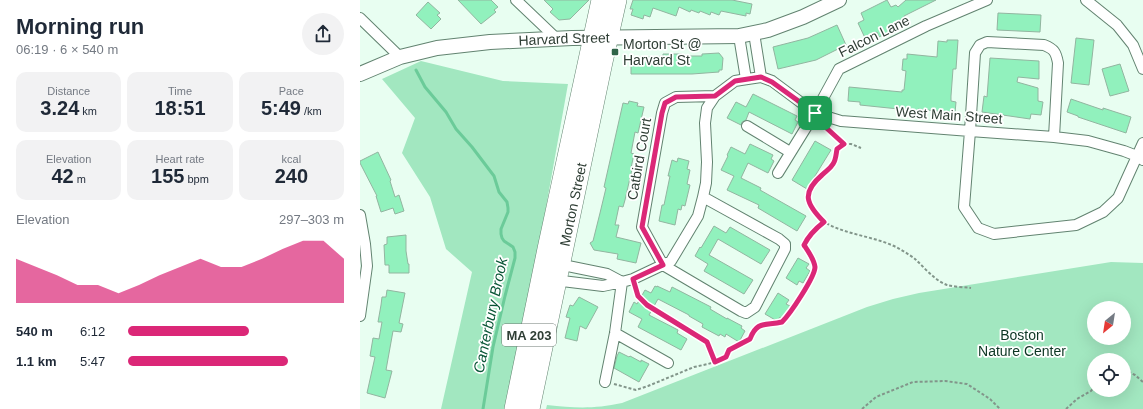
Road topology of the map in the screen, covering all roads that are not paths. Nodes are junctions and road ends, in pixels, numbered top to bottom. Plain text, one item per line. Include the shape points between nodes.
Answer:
1 (516, 0) edge
2 (601, 0) edge
3 (617, 0) edge
4 (840, 0) edge
5 (987, 0) edge
6 (1086, 0) edge
7 (360, 18) edge
8 (754, 33) junction
9 (739, 36) junction
10 (600, 38) junction
11 (557, 39) junction
12 (400, 57) junction
13 (1143, 69) edge
14 (360, 74) edge
15 (761, 77) junction
16 (746, 79) junction
17 (715, 96) junction
18 (813, 116) junction
19 (747, 126) dead end
20 (970, 131) junction
21 (1054, 136) junction
22 (1143, 143) edge
23 (790, 152) junction
24 (1140, 158) edge
25 (778, 173) dead end
26 (703, 197) junction
27 (360, 215) edge
28 (663, 265) junction
29 (550, 271) junction
30 (622, 282) junction
31 (361, 300) edge
32 (360, 316) edge
33 (615, 333) junction
34 (668, 363) dead end
35 (605, 382) road end
36 (514, 409) edge
37 (530, 409) edge

1 - 11 street
2 - 10 highway, Morton Street / MA 203
3 - 10 highway, Morton Street / MA 203
4 - 8 main road, Harvard Street via 803,17
5 - 18 street, Falcon Lane via 926,26 839,69
6 - 13 street via 1117,25 1133,45
7 - 12 street
8 - 9 main road, Harvard Street
8 - 15 street
9 - 10 main road, Harvard Street
9 - 16 street
10 - 11 main road, Harvard Street
10 - 29 highway, Morton Street / MA 203
11 - 12 main road, Harvard Street via 490,42 437,48
12 - 14 main road, Harvard Street
15 - 16 street
15 - 18 street, West Main Street via 772,82
16 - 17 street via 735,81
17 - 26 street via 707,108 705,123 707,162
17 - 28 street, Catbird Court via 676,97 665,103 663,108 642,227
18 - 20 street, West Main Street via 841,121
18 - 23 street, Falcon Lane
19 - 23 street
20 - 21 street, West Main Street
20 - 21 street via 975,53 980,45 987,42 1044,45 1052,48 1058,63
20 - 24 street via 964,207 978,228 994,234 1076,225 1103,212 1118,198
21 - 24 street, West Main Street via 1088,141
22 - 24 street
23 - 25 street, Falcon Lane
26 - 28 street via 698,216 671,261
26 - 28 street via 785,244 785,249 755,307 746,312 741,311
27 - 31 street via 367,266
28 - 30 street
29 - 30 street via 607,274
29 - 30 street via 603,286
29 - 36 highway, Morton Street / MA 203
29 - 37 highway, Morton Street / MA 203
30 - 33 street
31 - 32 street
33 - 34 street
33 - 35 street

